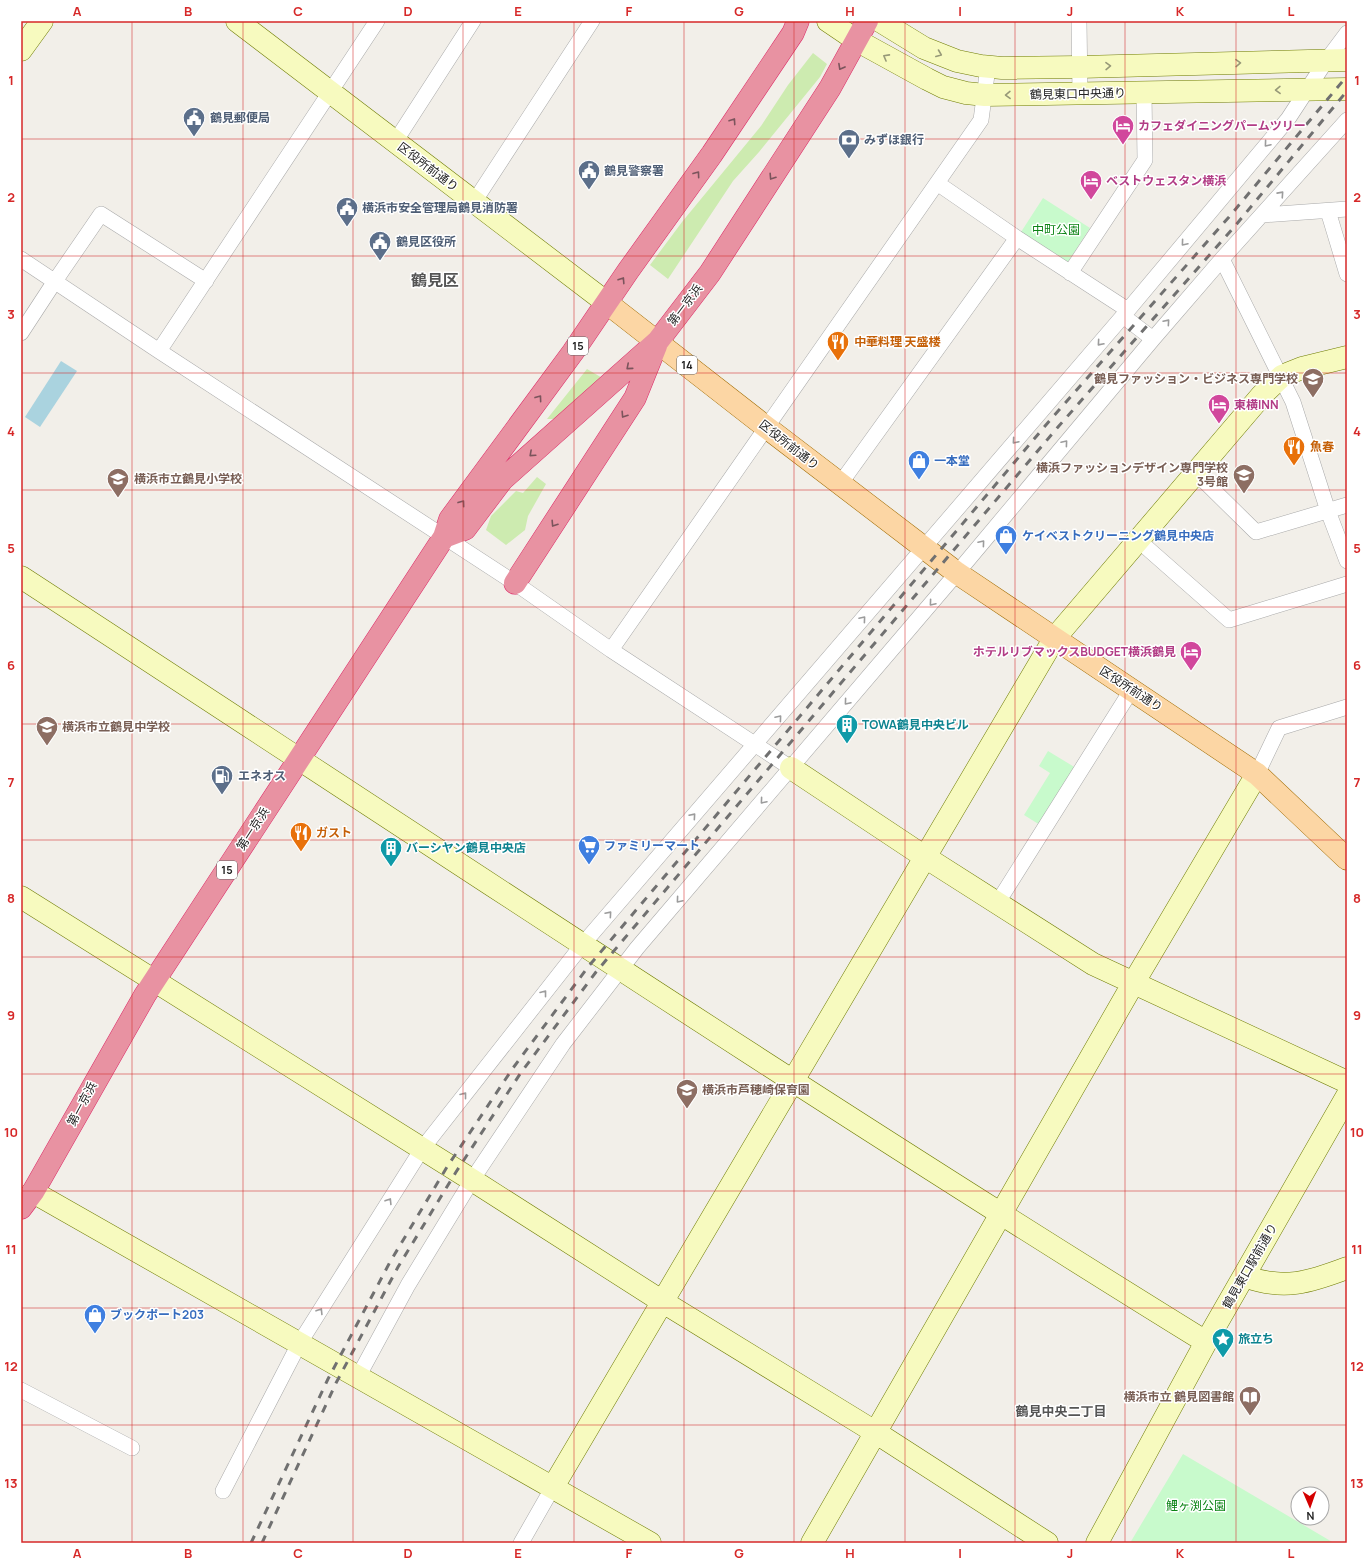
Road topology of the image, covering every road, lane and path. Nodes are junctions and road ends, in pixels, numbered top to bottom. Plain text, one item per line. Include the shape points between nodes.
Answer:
1 (42, 21) edge
2 (237, 21) edge
3 (377, 21) edge
4 (473, 21) edge
5 (592, 21) edge
6 (798, 21) edge
7 (828, 21) edge
8 (867, 21) edge
9 (880, 21) edge
10 (1080, 21) edge
11 (1347, 33) edge
12 (856, 40) junction
13 (21, 50) edge
14 (1347, 60) edge
15 (1326, 61) junction
16 (988, 67) junction
17 (1080, 67) junction
18 (1307, 90) junction
19 (1347, 90) edge
20 (330, 92) junction
21 (1144, 93) junction
22 (1080, 94) junction
23 (985, 95) junction
24 (1347, 120) edge
25 (395, 142) junction
26 (937, 183) junction
27 (474, 202) junction
28 (1347, 209) edge
29 (1328, 211) junction
30 (1262, 215) junction
31 (1017, 238) junction
32 (21, 259) edge
33 (1222, 259) junction
34 (1070, 272) junction
35 (1347, 274) edge
36 (54, 281) junction
37 (206, 281) junction
38 (607, 303) junction
39 (1125, 313) junction
40 (21, 332) edge
41 (1153, 339) junction
42 (658, 341) junction
43 (159, 351) junction
44 (1347, 358) edge
45 (1282, 376) junction
46 (766, 427) junction
47 (1196, 473) junction
48 (840, 484) junction
49 (1347, 505) edge
50 (1328, 511) junction
51 (444, 537) junction
52 (1138, 540) junction
53 (923, 547) junction
54 (1347, 561) edge
55 (957, 573) junction
56 (21, 577) edge
57 (515, 583) junction
58 (1347, 584) edge
59 (1054, 639) junction
60 (611, 650) junction
61 (1132, 689) junction
62 (1347, 707) edge
63 (754, 745) junction
64 (299, 758) junction
65 (791, 768) junction
66 (1258, 774) junction
67 (925, 856) junction
68 (1347, 859) edge
69 (21, 897) edge
70 (998, 902) junction
71 (583, 944) junction
72 (621, 969) junction
73 (154, 981) junction
74 (1134, 982) junction
75 (793, 1082) junction
76 (1347, 1082) edge
77 (1347, 1096) edge
78 (422, 1148) junction
79 (472, 1180) junction
80 (25, 1196) edge
81 (1001, 1215) junction
82 (1347, 1268) edge
83 (1244, 1276) junction
84 (663, 1302) junction
85 (1206, 1342) junction
86 (299, 1344) junction
87 (358, 1377) junction
88 (21, 1390) edge
89 (875, 1432) junction
90 (132, 1448) dead end
91 (553, 1487) junction
92 (223, 1491) dead end
93 (521, 1543) edge
94 (650, 1543) edge
95 (812, 1543) edge
96 (1047, 1543) edge
97 (1097, 1543) edge

1 - 13 street
2 - 20 street, 区役所前通り
3 - 20 street
4 - 25 street
5 - 27 street
38 -> 6 highway, 第一京浜 / 15 via 712,154
7 - 12 street, 鶴見東口中央通り
8 - 12 highway, 第一京浜
9 -> 16 street via 924,48 957,62
10 - 17 street
11 - 15 street
23 -> 12 street, 鶴見東口中央通り via 943,87
12 -> 42 highway, 第一京浜 via 830,88 710,273
14 - 15 street
17 -> 15 street
15 - 18 street
16 - 17 street
16 - 23 street
17 - 22 street
18 - 19 street, 鶴見東口中央通り
18 -> 21 street, 鶴見東口中央通り
18 -> 39 street via 1288,119
20 - 25 street, 区役所前通り
20 - 37 street
21 - 22 street, 鶴見東口中央通り
21 - 34 street via 1145,160
22 -> 23 street, 鶴見東口中央通り
23 - 26 street via 981,120
30 -> 24 street
25 - 27 street, 区役所前通り
26 - 31 street
26 - 46 street
27 - 38 street, 区役所前通り
28 - 29 street
29 - 30 street
29 - 35 street
30 - 33 street
31 - 34 street
31 - 48 street
32 - 36 street
41 -> 33 street
33 - 45 street
34 - 39 street
36 - 37 street via 101,214
36 - 40 street
36 - 43 street
37 - 43 street
38 - 42 main road, 区役所前通り / 14
51 -> 38 highway, 第一京浜 / 15 via 450,519
39 - 41 street
39 -> 53 street
55 -> 41 street
42 - 46 main road, 区役所前通り / 14
42 -> 51 highway, 第一京浜 via 502,480 465,529
42 -> 57 highway via 635,398
43 - 51 street
44 - 45 street via 1302,368
45 - 47 street via 1262,395
45 - 50 street via 1293,402
46 - 48 main road, 区役所前通り / 14
46 - 60 street
47 - 50 street via 1256,532
47 - 52 street
48 - 53 main road, 区役所前通り / 14
49 - 50 street
50 - 54 street
51 - 57 street
51 - 64 highway, 第一京浜 / 15
52 - 58 street via 1230,620
52 - 59 street
53 - 55 main road, 区役所前通り / 14
63 -> 53 street
55 - 59 main road, 区役所前通り / 14
55 -> 65 street
56 - 64 street
57 - 60 street
59 - 61 main road, 区役所前通り / 14
59 - 67 street
60 - 63 street
61 - 66 main road, 区役所前通り / 14
61 - 70 street
62 - 66 street via 1279,728
63 - 65 street
71 -> 63 street
64 - 71 street
64 - 73 highway, 第一京浜 / 15
65 - 67 street
65 -> 72 street
66 - 68 main road, 区役所前通り / 14
66 - 74 street
67 - 70 street
67 - 75 street
69 - 73 street
70 - 74 street via 1093,964
71 - 72 street
78 -> 71 street
72 - 75 street
72 - 79 street via 563,1044
73 - 78 street
73 - 80 highway, 第一京浜 / 15 via 85,1102
74 - 76 street
74 - 81 street
75 - 81 street
75 - 84 street
77 - 83 street, 鶴見東口駅前通り
78 - 79 street
86 -> 78 street
79 - 84 street
79 - 87 street via 408,1285
80 - 86 street
81 - 85 street
81 - 89 street
82 - 83 street via 1316,1280 1296,1283 1261,1282
83 - 85 street, 鶴見東口駅前通り
84 - 89 street
84 - 91 street
85 - 97 street, 鶴見東口駅前通り
86 - 87 street
86 - 92 street
87 - 91 street
88 - 90 street
89 - 95 street
89 - 96 street
91 - 93 street
91 - 94 street

